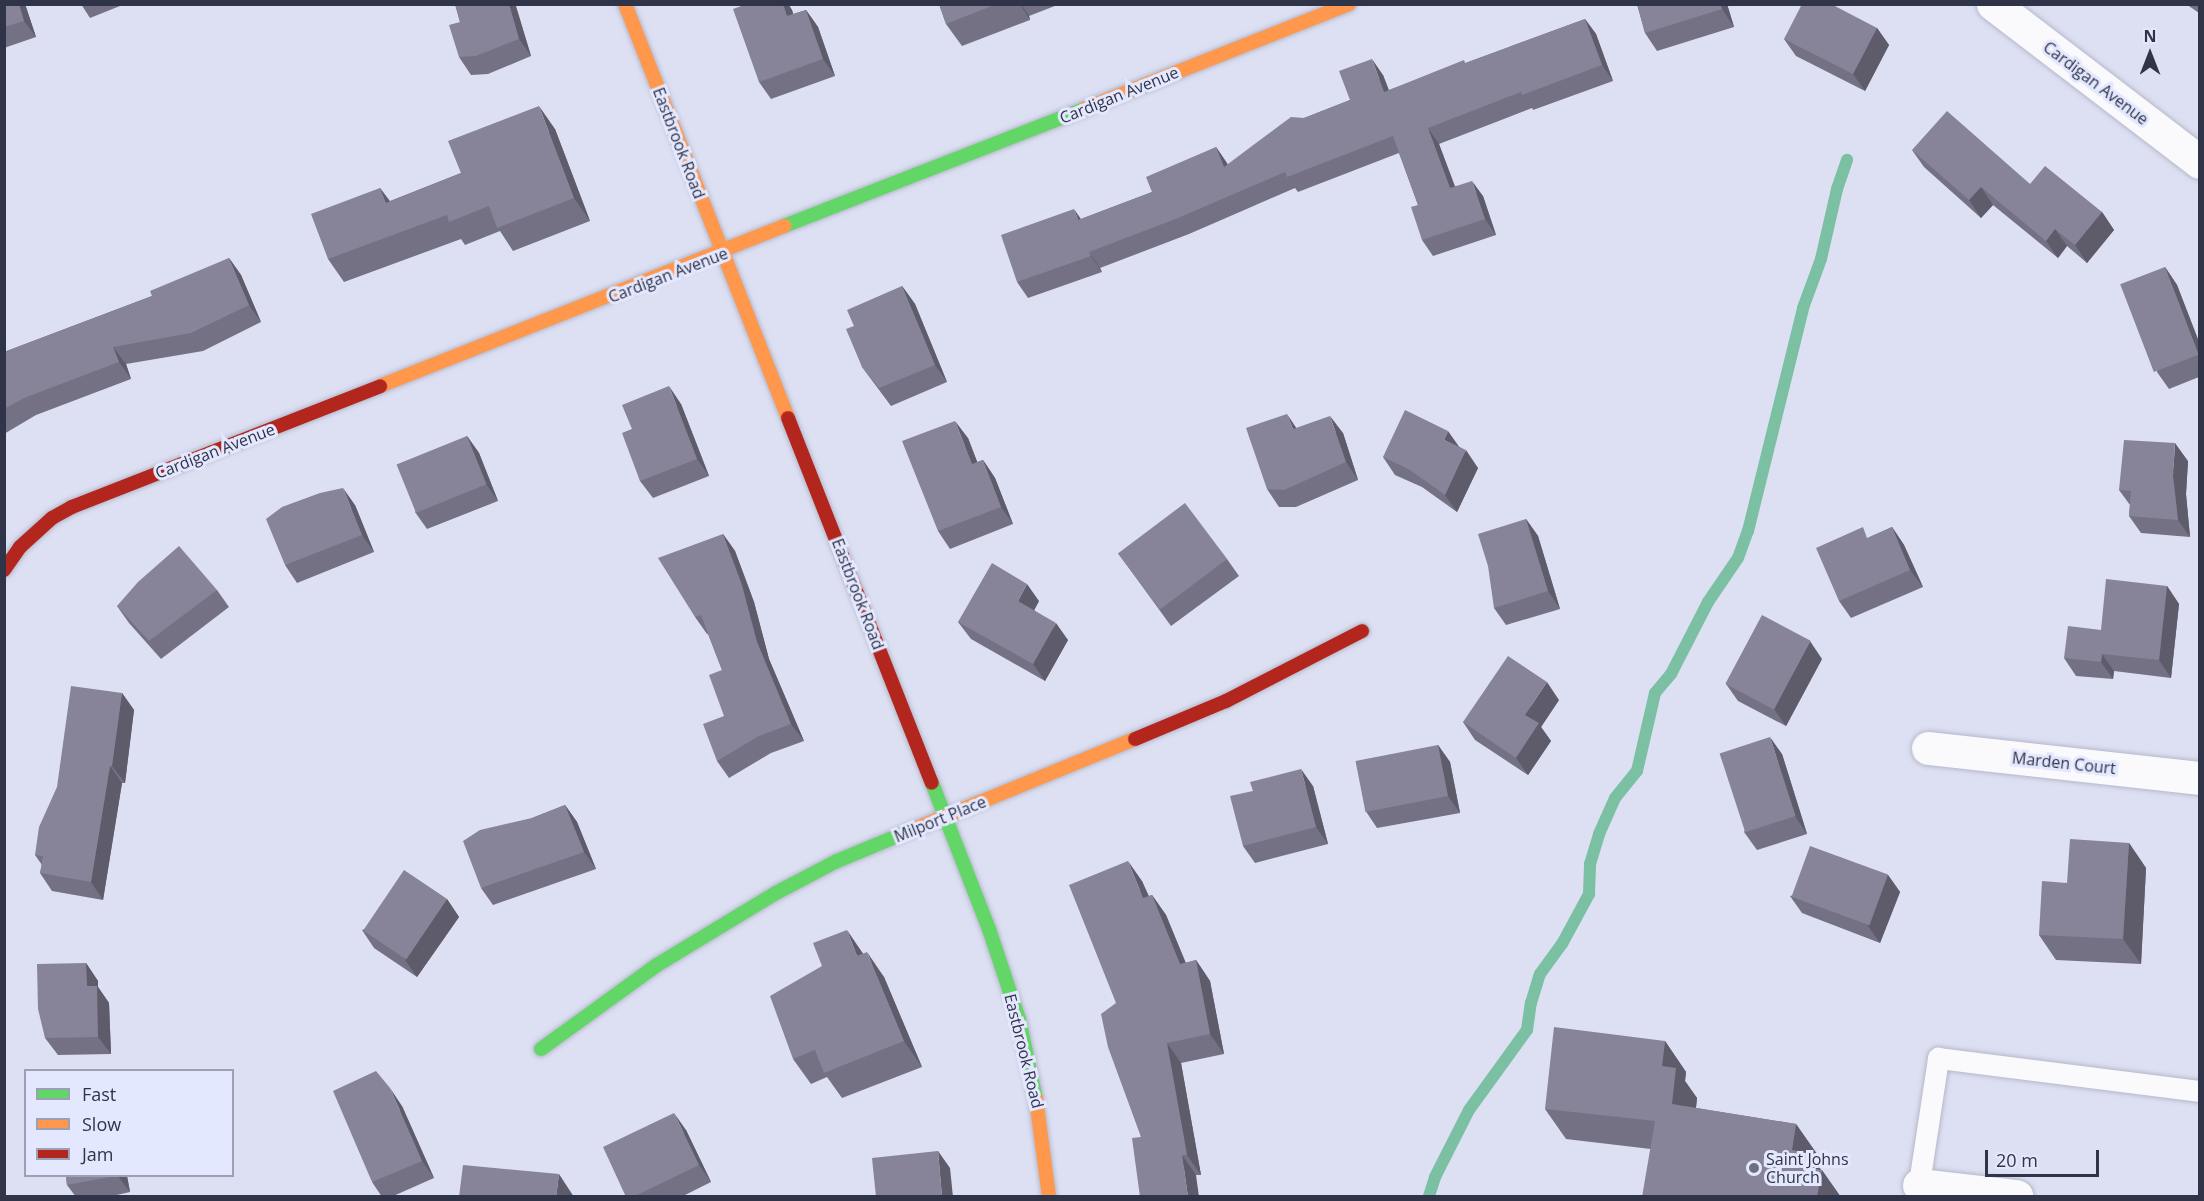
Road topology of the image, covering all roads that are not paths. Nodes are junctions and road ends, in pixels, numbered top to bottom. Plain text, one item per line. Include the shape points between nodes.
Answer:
1 (625, 4) edge
2 (1349, 4) edge
3 (1994, 4) edge
4 (2199, 162) edge
5 (723, 253) junction
6 (4, 570) edge
7 (1362, 631) dead end
8 (1928, 748) dead end
9 (2199, 778) edge
10 (944, 817) junction
11 (541, 1049) dead end
12 (2199, 1091) edge
13 (1918, 1191) edge
14 (1049, 1197) edge
15 (2016, 1197) edge

1 - 5 street, Eastbrook Road
2 - 5 street, Cardigan Avenue
3 - 4 street, Cardigan Avenue
5 - 6 street, Cardigan Avenue via 72,507 52,518 20,547
5 - 10 street, Eastbrook Road
7 - 10 street, Milport Place via 1226,701
8 - 9 street, Marden Court
10 - 11 street, Milport Place via 837,861 776,893 657,965
10 - 14 street, Eastbrook Road via 989,929 1019,1019 1039,1113
12 - 13 lane via 1938,1058
13 - 15 street

